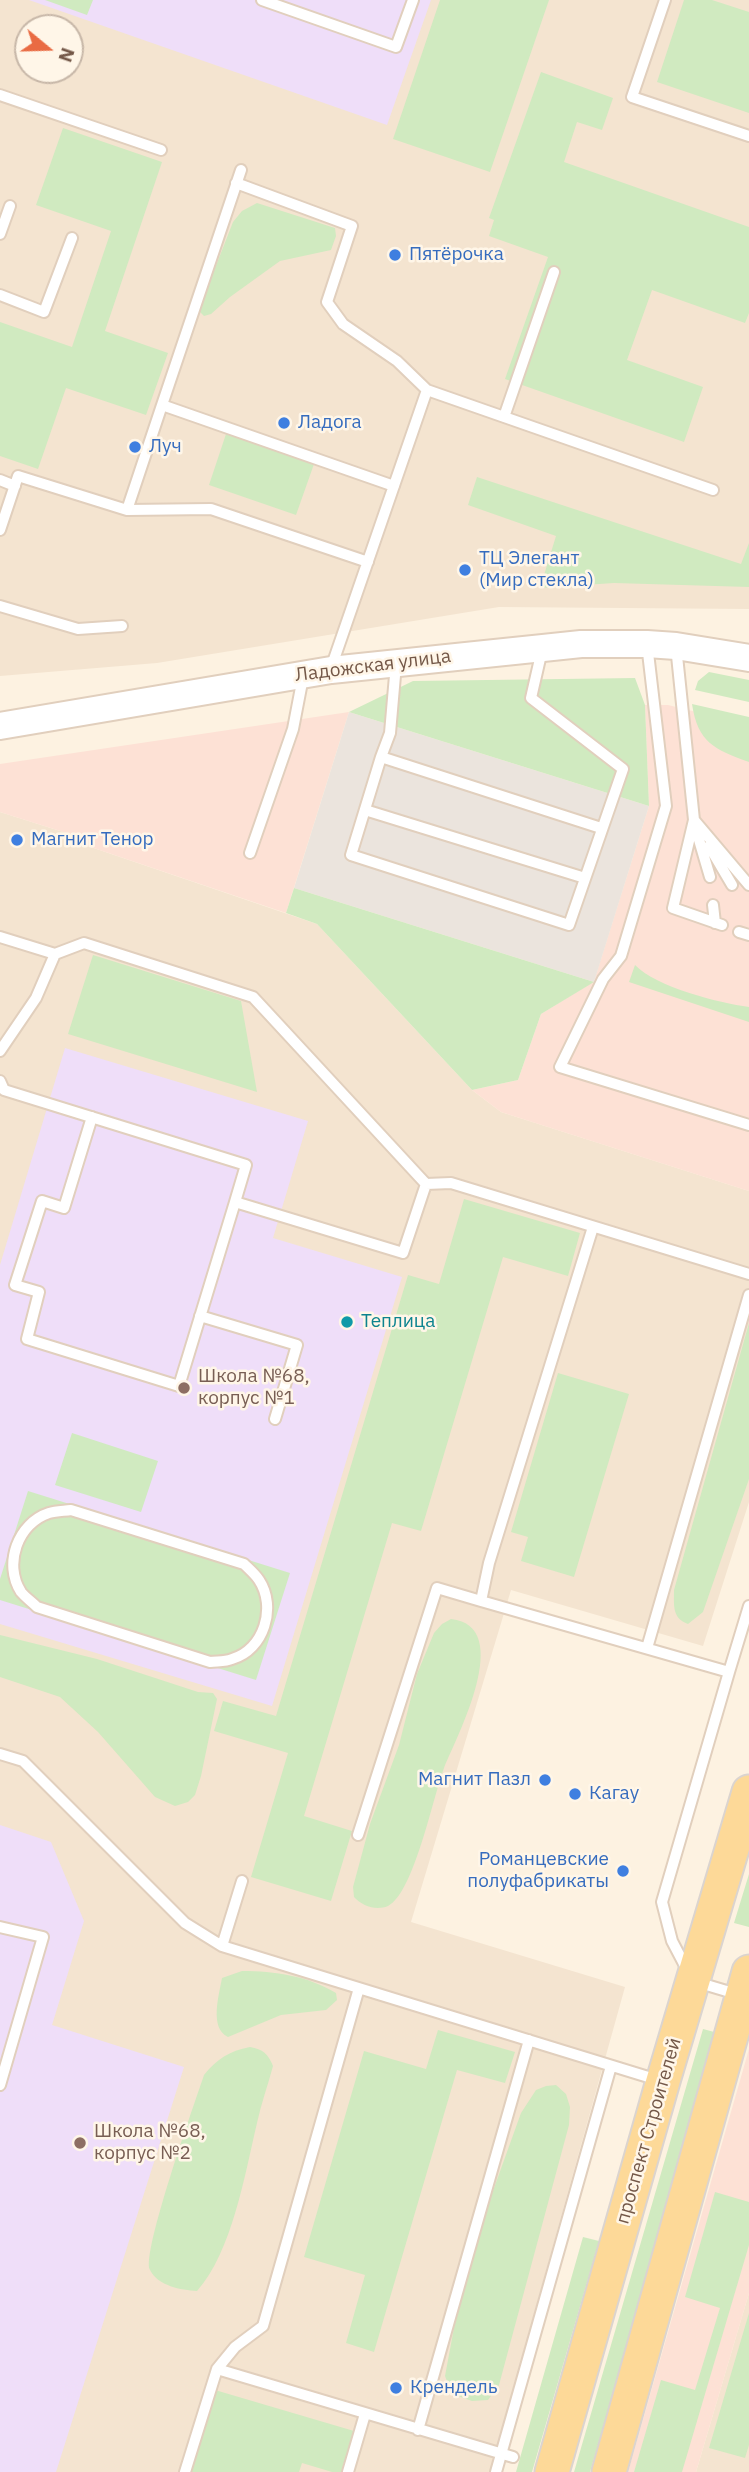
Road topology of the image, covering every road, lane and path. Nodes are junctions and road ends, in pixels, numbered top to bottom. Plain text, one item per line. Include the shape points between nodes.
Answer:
1 (262, 0) edge
2 (413, 0) edge
3 (665, 0) edge
4 (0, 94) edge
5 (749, 136) edge
6 (161, 150) dead end
7 (241, 170) dead end
8 (236, 183) junction
9 (10, 206) dead end
10 (0, 234) edge
11 (72, 237) dead end
12 (554, 272) dead end
13 (0, 295) edge
14 (427, 390) junction
15 (162, 405) junction
16 (504, 417) junction
17 (0, 480) edge
18 (394, 485) junction
19 (15, 486) junction
20 (713, 490) dead end
21 (127, 510) junction
22 (0, 530) edge
23 (368, 562) junction
24 (0, 606) edge
25 (122, 626) dead end
26 (647, 644) junction
27 (676, 646) junction
28 (543, 648) junction
29 (749, 658) edge
30 (396, 661) junction
31 (331, 670) junction
32 (304, 674) junction
33 (1, 729) edge
34 (382, 757) junction
35 (365, 810) junction
36 (694, 820) junction
37 (601, 828) junction
38 (250, 853) dead end
39 (710, 877) dead end
40 (585, 878) junction
41 (732, 885) dead end
42 (749, 886) edge
43 (713, 905) dead end
44 (0, 937) edge
45 (55, 954) junction
46 (0, 1051) edge
47 (0, 1081) edge
48 (92, 1117) junction
49 (749, 1125) edge
50 (426, 1184) junction
51 (234, 1202) junction
52 (593, 1227) junction
53 (749, 1274) edge
54 (749, 1295) edge
55 (200, 1316) junction
56 (275, 1419) dead end
57 (481, 1601) junction
58 (268, 1604) joint
59 (749, 1606) edge
60 (647, 1648) junction
61 (729, 1672) junction
62 (0, 1754) edge
63 (749, 1792) edge
64 (358, 1835) dead end
65 (242, 1881) dead end
66 (0, 1927) edge
67 (222, 1946) junction
68 (693, 1980) junction
69 (359, 1988) junction
70 (747, 1989) edge
71 (529, 2040) junction
72 (611, 2066) junction
73 (663, 2081) junction
74 (0, 2085) edge
75 (217, 2369) junction
76 (365, 2414) junction
77 (418, 2430) junction
78 (508, 2456) junction
79 (185, 2472) edge
80 (348, 2472) edge
81 (496, 2472) edge
82 (552, 2472) edge
83 (608, 2472) edge

1 - 2 lane via 396,47
3 - 5 lane via 632,97
4 - 6 lane
7 - 8 lane
8 - 14 lane via 352,226 327,302 344,324 397,361
8 - 15 lane
9 - 10 lane
11 - 13 lane via 44,312
12 - 16 lane
14 - 16 lane
14 - 18 lane
15 - 18 lane
15 - 21 lane
16 - 20 lane
17 - 19 lane
18 - 23 lane
19 - 21 lane via 19,476
19 - 22 lane
21 - 23 lane via 211,509
23 - 31 lane
24 - 25 lane via 78,629
26 - 27 street, Ладожская улица
26 - 28 street, Ладожская улица
26 - 49 lane via 666,806 621,956 603,979 560,1067
27 - 29 street, Ладожская улица
27 - 36 lane
28 - 30 street, Ладожская улица
28 - 37 lane via 531,698 623,769
30 - 31 street, Ладожская улица
30 - 34 lane via 390,733
31 - 32 street, Ладожская улица
32 - 33 street, Ладожская улица
32 - 38 lane via 293,729
34 - 35 lane
34 - 37 lane
35 - 40 lane
35 - 40 lane via 351,855 569,925
36 - 39 lane
36 - 41 lane
36 - 42 lane
36 - 43 lane via 673,908 719,924
37 - 40 lane
44 - 45 lane
45 - 46 lane via 36,998
45 - 50 lane via 84,943 253,997
47 - 48 lane via 4,1090
48 - 51 lane via 246,1165
48 - 55 lane via 64,1208 42,1201 15,1285 39,1293 27,1339 179,1387
50 - 51 lane via 403,1253
50 - 52 lane via 451,1183
51 - 55 lane
52 - 53 lane
52 - 57 lane
54 - 60 lane
55 - 56 lane via 297,1345
57 - 60 lane
57 - 64 lane via 437,1588
58 - 58 lane via 265,1627 253,1647 233,1659 210,1662 37,1607 21,1591 13,1569 16,1545 28,1526 48,1513 72,1510 244,1564 260,1581
59 - 61 lane
60 - 61 lane
61 - 68 lane via 662,1902 672,1941
62 - 67 lane via 23,1761 186,1923
63 - 68 main road, проспект Строителей
65 - 67 lane
66 - 74 lane via 43,1937
67 - 69 lane
68 - 70 lane
68 - 73 main road, проспект Строителей
69 - 71 lane
69 - 75 lane via 263,2326 235,2347
70 - 83 main road
71 - 72 lane
71 - 77 lane
72 - 73 lane
72 - 78 lane
73 - 82 main road, проспект Строителей
75 - 76 lane
75 - 79 lane
76 - 77 lane
76 - 80 lane
77 - 78 lane
78 - 81 lane

